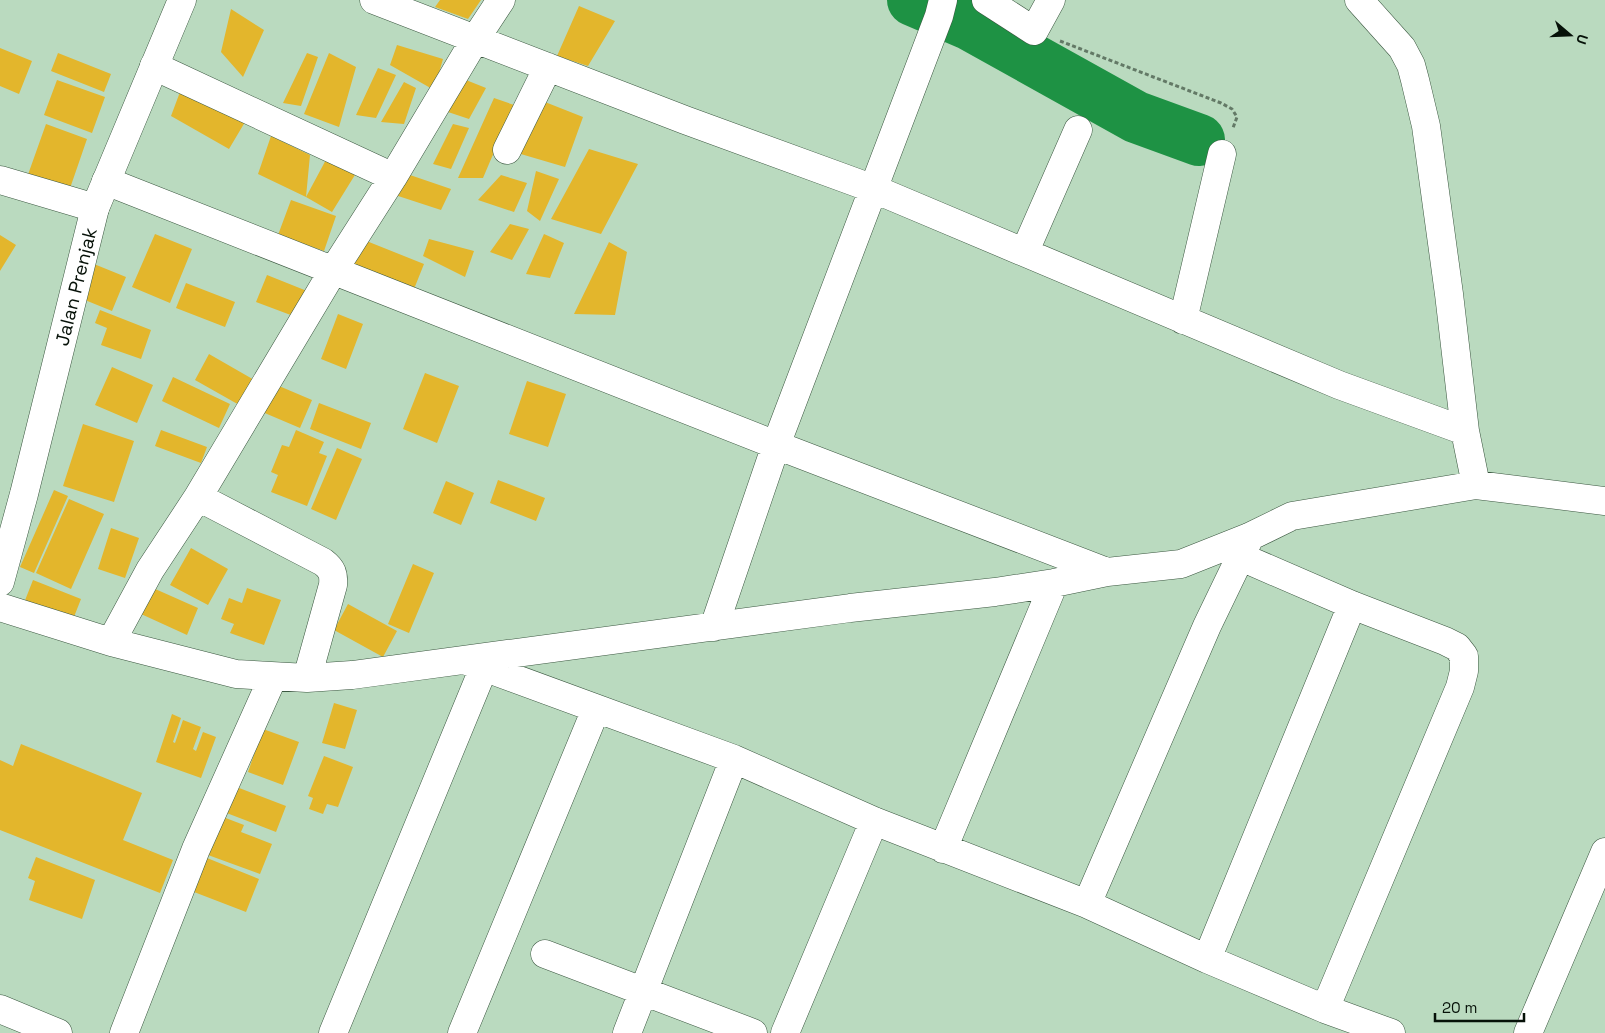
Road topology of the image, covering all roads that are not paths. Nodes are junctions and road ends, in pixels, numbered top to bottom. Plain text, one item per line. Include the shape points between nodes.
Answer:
1 (182, 0) edge
2 (374, 0) edge
3 (501, 0) edge
4 (986, 0) edge
5 (1051, 0) edge
6 (1359, 0) edge
7 (941, 8) edge
8 (476, 38) junction
9 (154, 66) junction
10 (548, 67) junction
11 (1078, 130) dead end
12 (507, 150) dead end
13 (1222, 154) road end
14 (393, 177) junction
15 (0, 180) edge
16 (106, 181) junction
17 (874, 189) junction
18 (95, 208) junction
19 (1025, 251) junction
20 (332, 271) junction
21 (1183, 320) junction
22 (1465, 431) junction
23 (776, 444) junction
24 (1476, 486) junction
25 (198, 497) junction
26 (1605, 501) edge
27 (1245, 547) junction
28 (1107, 572) junction
29 (0, 582) edge
30 (1054, 583) junction
31 (1352, 605) junction
32 (0, 607) edge
33 (714, 627) junction
34 (111, 642) junction
35 (474, 664) junction
36 (273, 677) junction
37 (307, 678) junction
38 (596, 709) junction
39 (734, 759) junction
40 (874, 821) junction
41 (942, 849) junction
42 (1605, 852) edge
43 (1087, 904) junction
44 (545, 954) dead end
45 (1206, 958) junction
46 (644, 991) junction
47 (0, 1009) edge
48 (1325, 1009) junction
49 (58, 1033) edge
50 (124, 1033) edge
51 (333, 1033) edge
52 (462, 1033) edge
53 (627, 1033) edge
54 (754, 1033) edge
55 (785, 1033) edge
56 (1391, 1033) edge
57 (1528, 1033) edge

1 - 9 street, Jalan Prenjak
2 - 8 street
3 - 8 street
4 - 5 street via 1034,31
6 - 22 street via 1402,48 1415,80 1426,126
7 - 17 street
8 - 10 street
8 - 14 street
9 - 14 street
9 - 16 street, Jalan Prenjak
10 - 12 street
10 - 17 street
11 - 19 street
13 - 21 street
14 - 20 street
15 - 18 street
16 - 18 street, Jalan Prenjak
16 - 20 street
17 - 19 street
17 - 23 street
18 - 29 street, Jalan Prenjak
19 - 21 street
20 - 23 street
20 - 25 street
21 - 22 street via 1339,385
22 - 24 street
23 - 28 street
23 - 33 street
24 - 26 street
24 - 27 street via 1292,516
25 - 34 street via 150,570
25 - 37 street via 331,569 333,585
27 - 28 street via 1181,564
27 - 31 street
27 - 43 street via 1203,635
28 - 30 street
30 - 33 street
30 - 41 street
31 - 45 street
31 - 48 street via 1445,641 1464,656 1464,671
32 - 34 street
33 - 35 street
34 - 36 street via 236,674
35 - 37 street
35 - 38 street
35 - 51 street
36 - 37 street
36 - 50 street via 196,849
38 - 39 street
38 - 52 street
39 - 40 street
39 - 46 street
40 - 41 street
40 - 55 street
41 - 43 street
42 - 57 street
43 - 45 street
44 - 46 street
45 - 48 street
46 - 53 street
46 - 54 street
47 - 49 street
48 - 56 street

